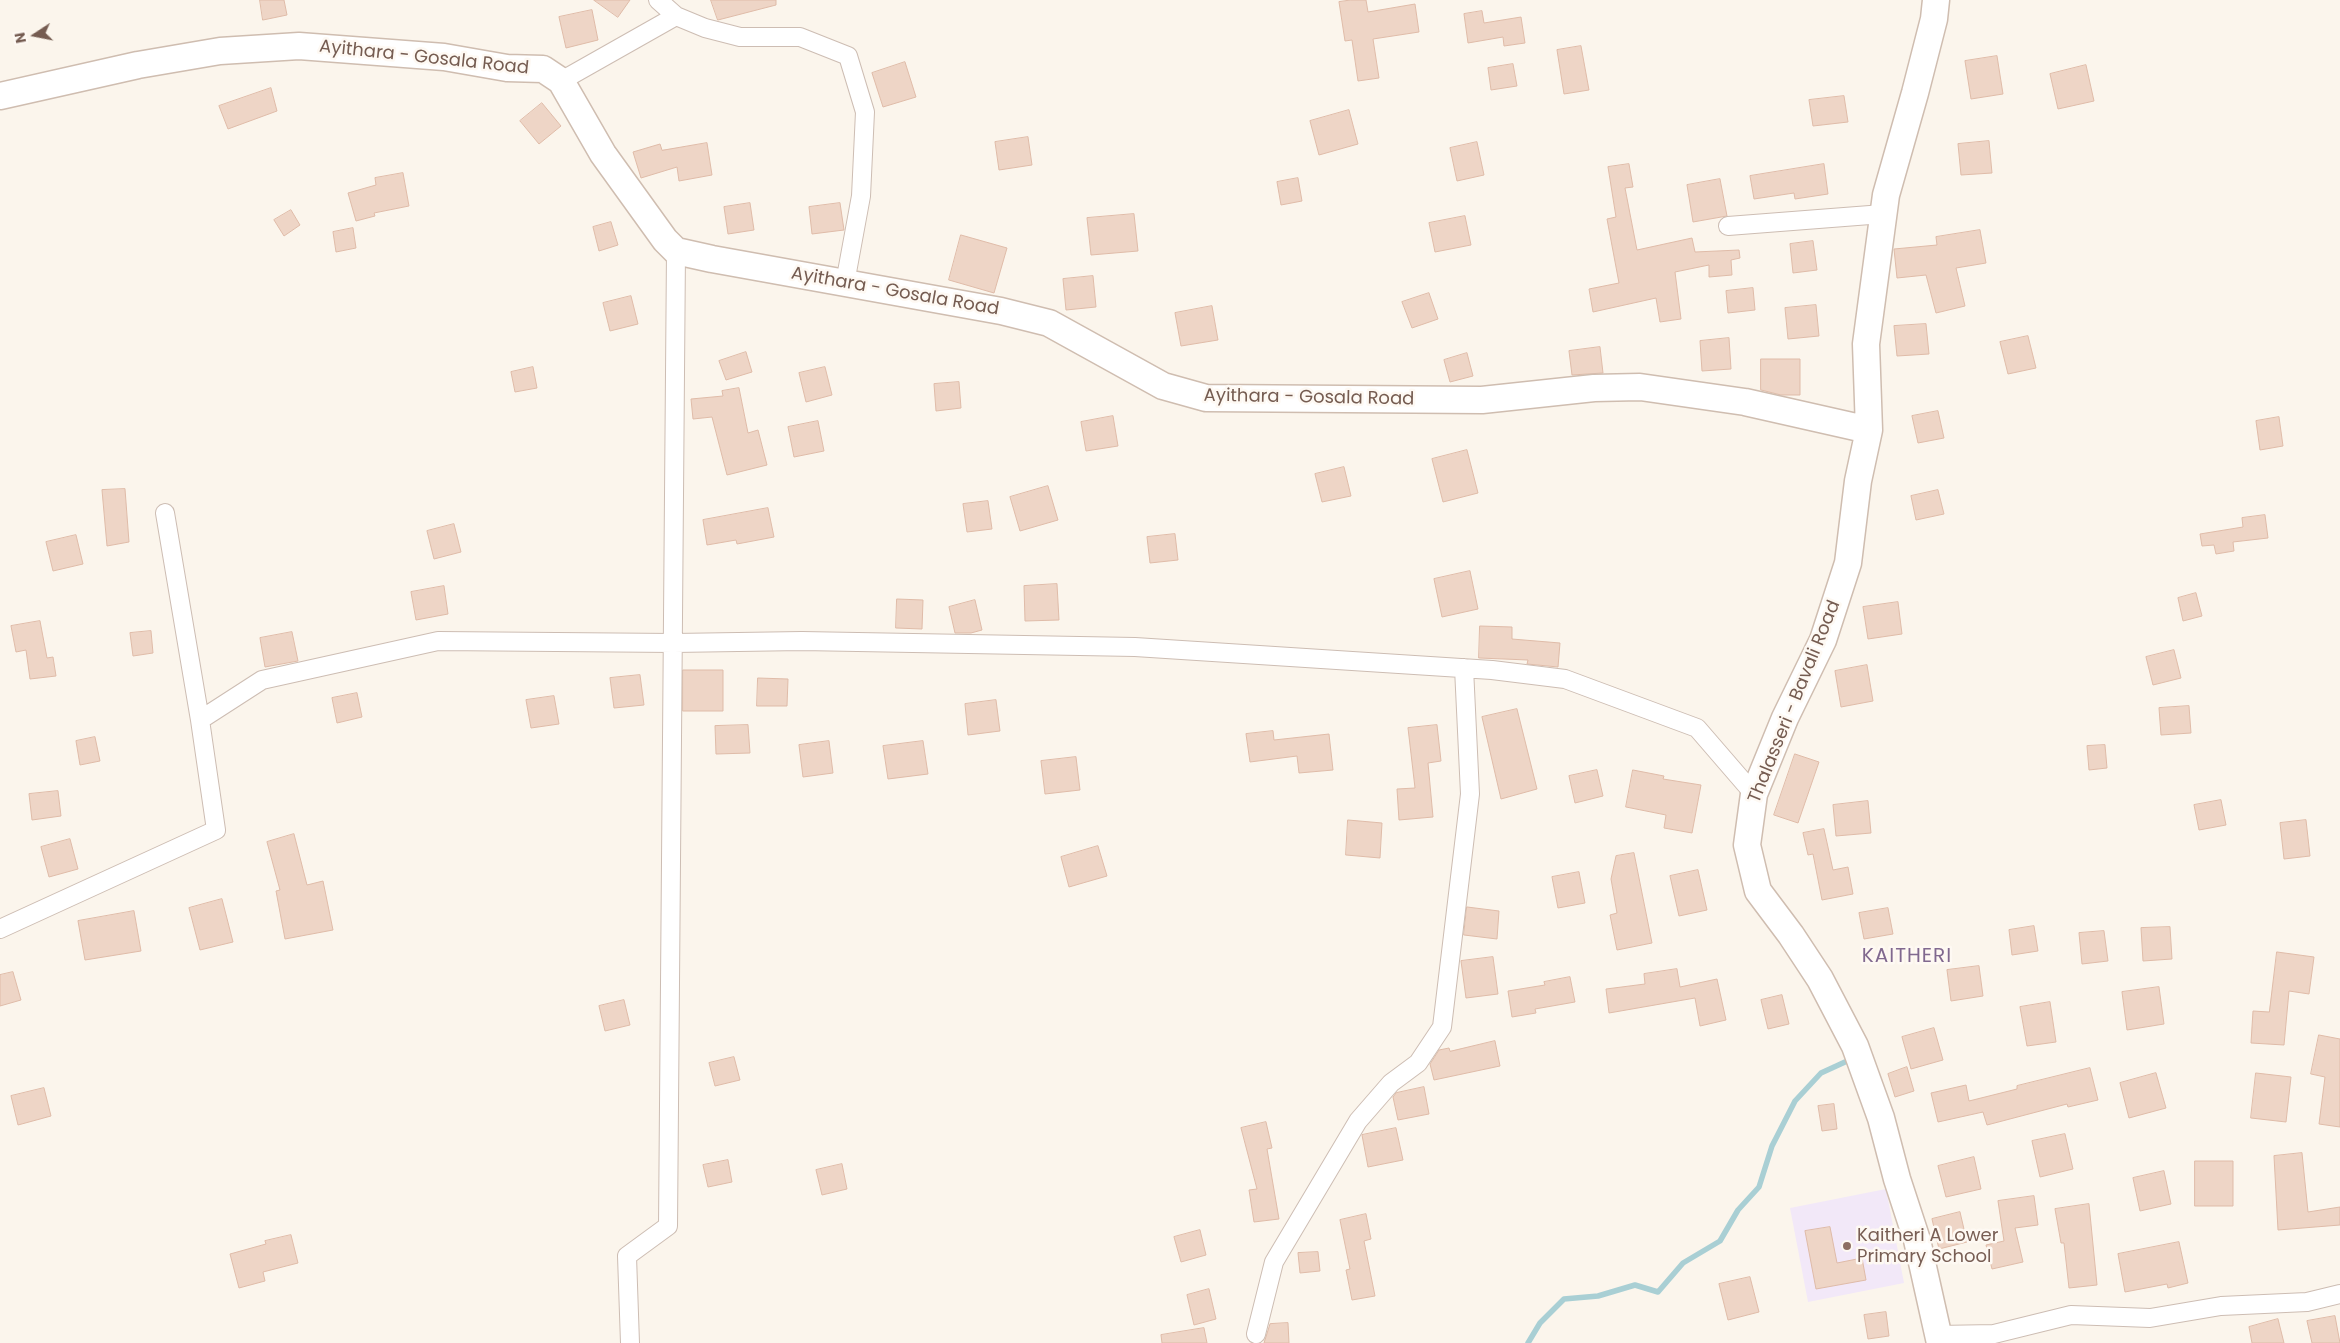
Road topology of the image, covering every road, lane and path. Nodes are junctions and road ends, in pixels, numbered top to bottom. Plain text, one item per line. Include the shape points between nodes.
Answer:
1 (658, 0) edge
2 (1936, 0) edge
3 (676, 16) junction
4 (561, 81) junction
5 (0, 96) edge
6 (1883, 214) junction
7 (1728, 226) dead end
8 (676, 251) junction
9 (845, 283) junction
10 (1869, 430) junction
11 (165, 514) dead end
12 (674, 642) junction
13 (1464, 668) junction
14 (200, 720) junction
15 (1754, 794) junction
16 (0, 929) edge
17 (2340, 1294) edge
18 (1256, 1334) dead end
19 (1939, 1339) edge
20 (630, 1343) edge

1 - 3 street
2 - 6 main road, Thalasseri - Bavali Road via 1934,19
3 - 4 street
3 - 9 street via 704,28 740,37 800,37 848,56 865,112 861,196
4 - 5 main road, Ayithara - Gosala Road via 543,69 507,68 444,57 298,46 220,51 138,65
4 - 8 main road via 603,154
6 - 7 street
6 - 10 main road, Thalasseri - Bavali Road via 1866,344
8 - 9 main road, Ayithara - Gosala Road
8 - 12 street
9 - 10 main road, Ayithara - Gosala Road via 1001,311 1049,323 1164,386 1206,398 1482,400 1594,388 1640,387 1745,402
10 - 15 main road, Thalasseri - Bavali Road via 1858,481 1848,563 1823,640 1785,718
11 - 14 street
12 - 13 street via 1136,647
12 - 14 street via 438,641 262,680
12 - 20 street via 668,1226 627,1256
13 - 15 street via 1565,679 1697,728
13 - 18 street via 1470,794 1442,1027 1418,1063 1391,1083 1358,1121 1274,1262
14 - 16 street via 216,830
15 - 19 main road, Thalasseri - Bavali Road via 1747,845 1758,891 1820,979 1856,1046 1876,1101 1917,1240
17 - 19 street via 2307,1302 2221,1306 2150,1318 2071,1315 1994,1334

